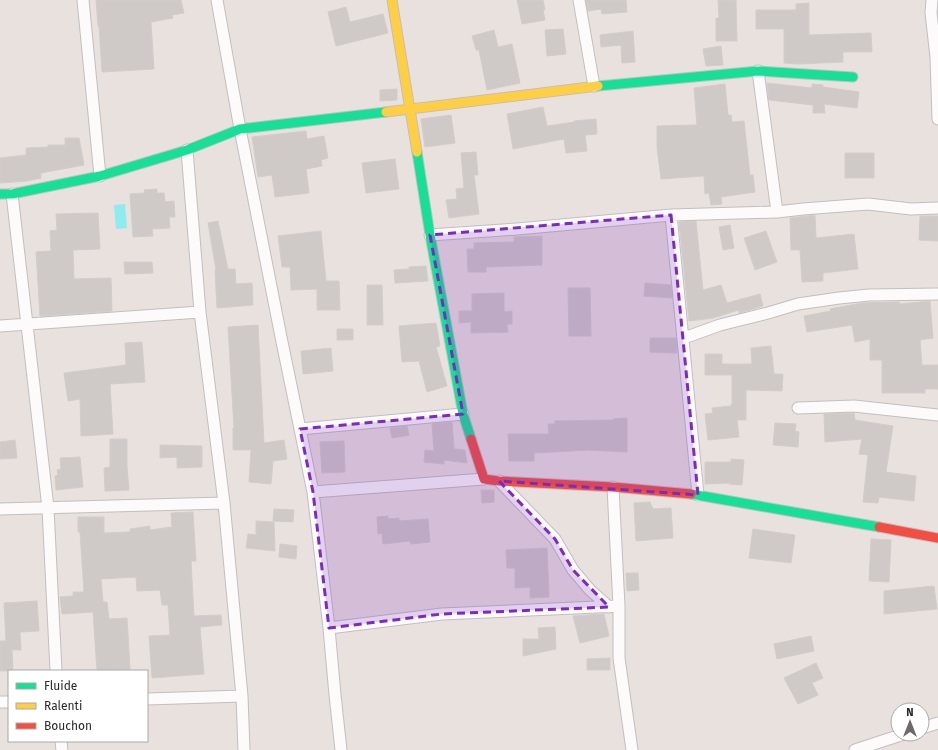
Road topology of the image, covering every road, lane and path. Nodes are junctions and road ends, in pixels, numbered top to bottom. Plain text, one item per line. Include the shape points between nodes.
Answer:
1 (83, 0) edge
2 (217, 0) edge
3 (392, 0) edge
4 (579, 0) edge
5 (932, 0) edge
6 (758, 71) junction
7 (852, 77) dead end
8 (594, 86) junction
9 (410, 109) junction
10 (938, 119) edge
11 (240, 129) junction
12 (187, 150) junction
13 (100, 176) junction
14 (0, 194) edge
15 (12, 194) junction
16 (938, 208) edge
17 (777, 212) junction
18 (671, 215) junction
19 (430, 235) junction
20 (938, 294) edge
21 (200, 312) junction
22 (27, 324) junction
23 (0, 326) edge
24 (684, 338) junction
25 (798, 408) dead end
26 (463, 414) junction
27 (938, 415) edge
28 (300, 429) junction
29 (484, 479) junction
30 (499, 481) junction
31 (613, 487) junction
32 (313, 492) junction
33 (698, 495) junction
34 (224, 503) junction
35 (48, 508) junction
36 (0, 510) edge
37 (938, 538) edge
38 (614, 606) junction
39 (329, 628) junction
40 (56, 670) edge
41 (242, 696) junction
42 (148, 698) edge
43 (890, 739) edge
44 (244, 750) edge
45 (341, 750) edge
46 (632, 750) edge
47 (855, 750) edge

1 - 13 street
2 - 11 street
3 - 9 street
4 - 8 street
5 - 10 street via 930,13 936,57
6 - 7 street
6 - 8 street
6 - 17 street
8 - 9 street
9 - 11 street
9 - 19 street
11 - 12 street
11 - 28 street
12 - 13 street
12 - 21 street
13 - 15 street
14 - 15 street
15 - 22 street
16 - 17 street via 911,209 868,204
17 - 18 street
18 - 19 street
18 - 24 street
19 - 26 street
20 - 24 street via 869,294 798,304 720,325
21 - 22 street
21 - 34 street
22 - 23 street
22 - 35 street
24 - 33 street
25 - 27 street via 854,406
26 - 28 street
26 - 29 street
28 - 32 street
29 - 30 street
29 - 32 street
30 - 31 street
30 - 38 street via 554,539 573,570 590,590
31 - 33 street
31 - 38 street
32 - 39 street
33 - 37 street
34 - 35 street
34 - 41 street
35 - 36 street
35 - 40 street
38 - 39 street via 442,614
38 - 46 street
39 - 45 street
41 - 42 street
41 - 44 street
43 - 47 street

